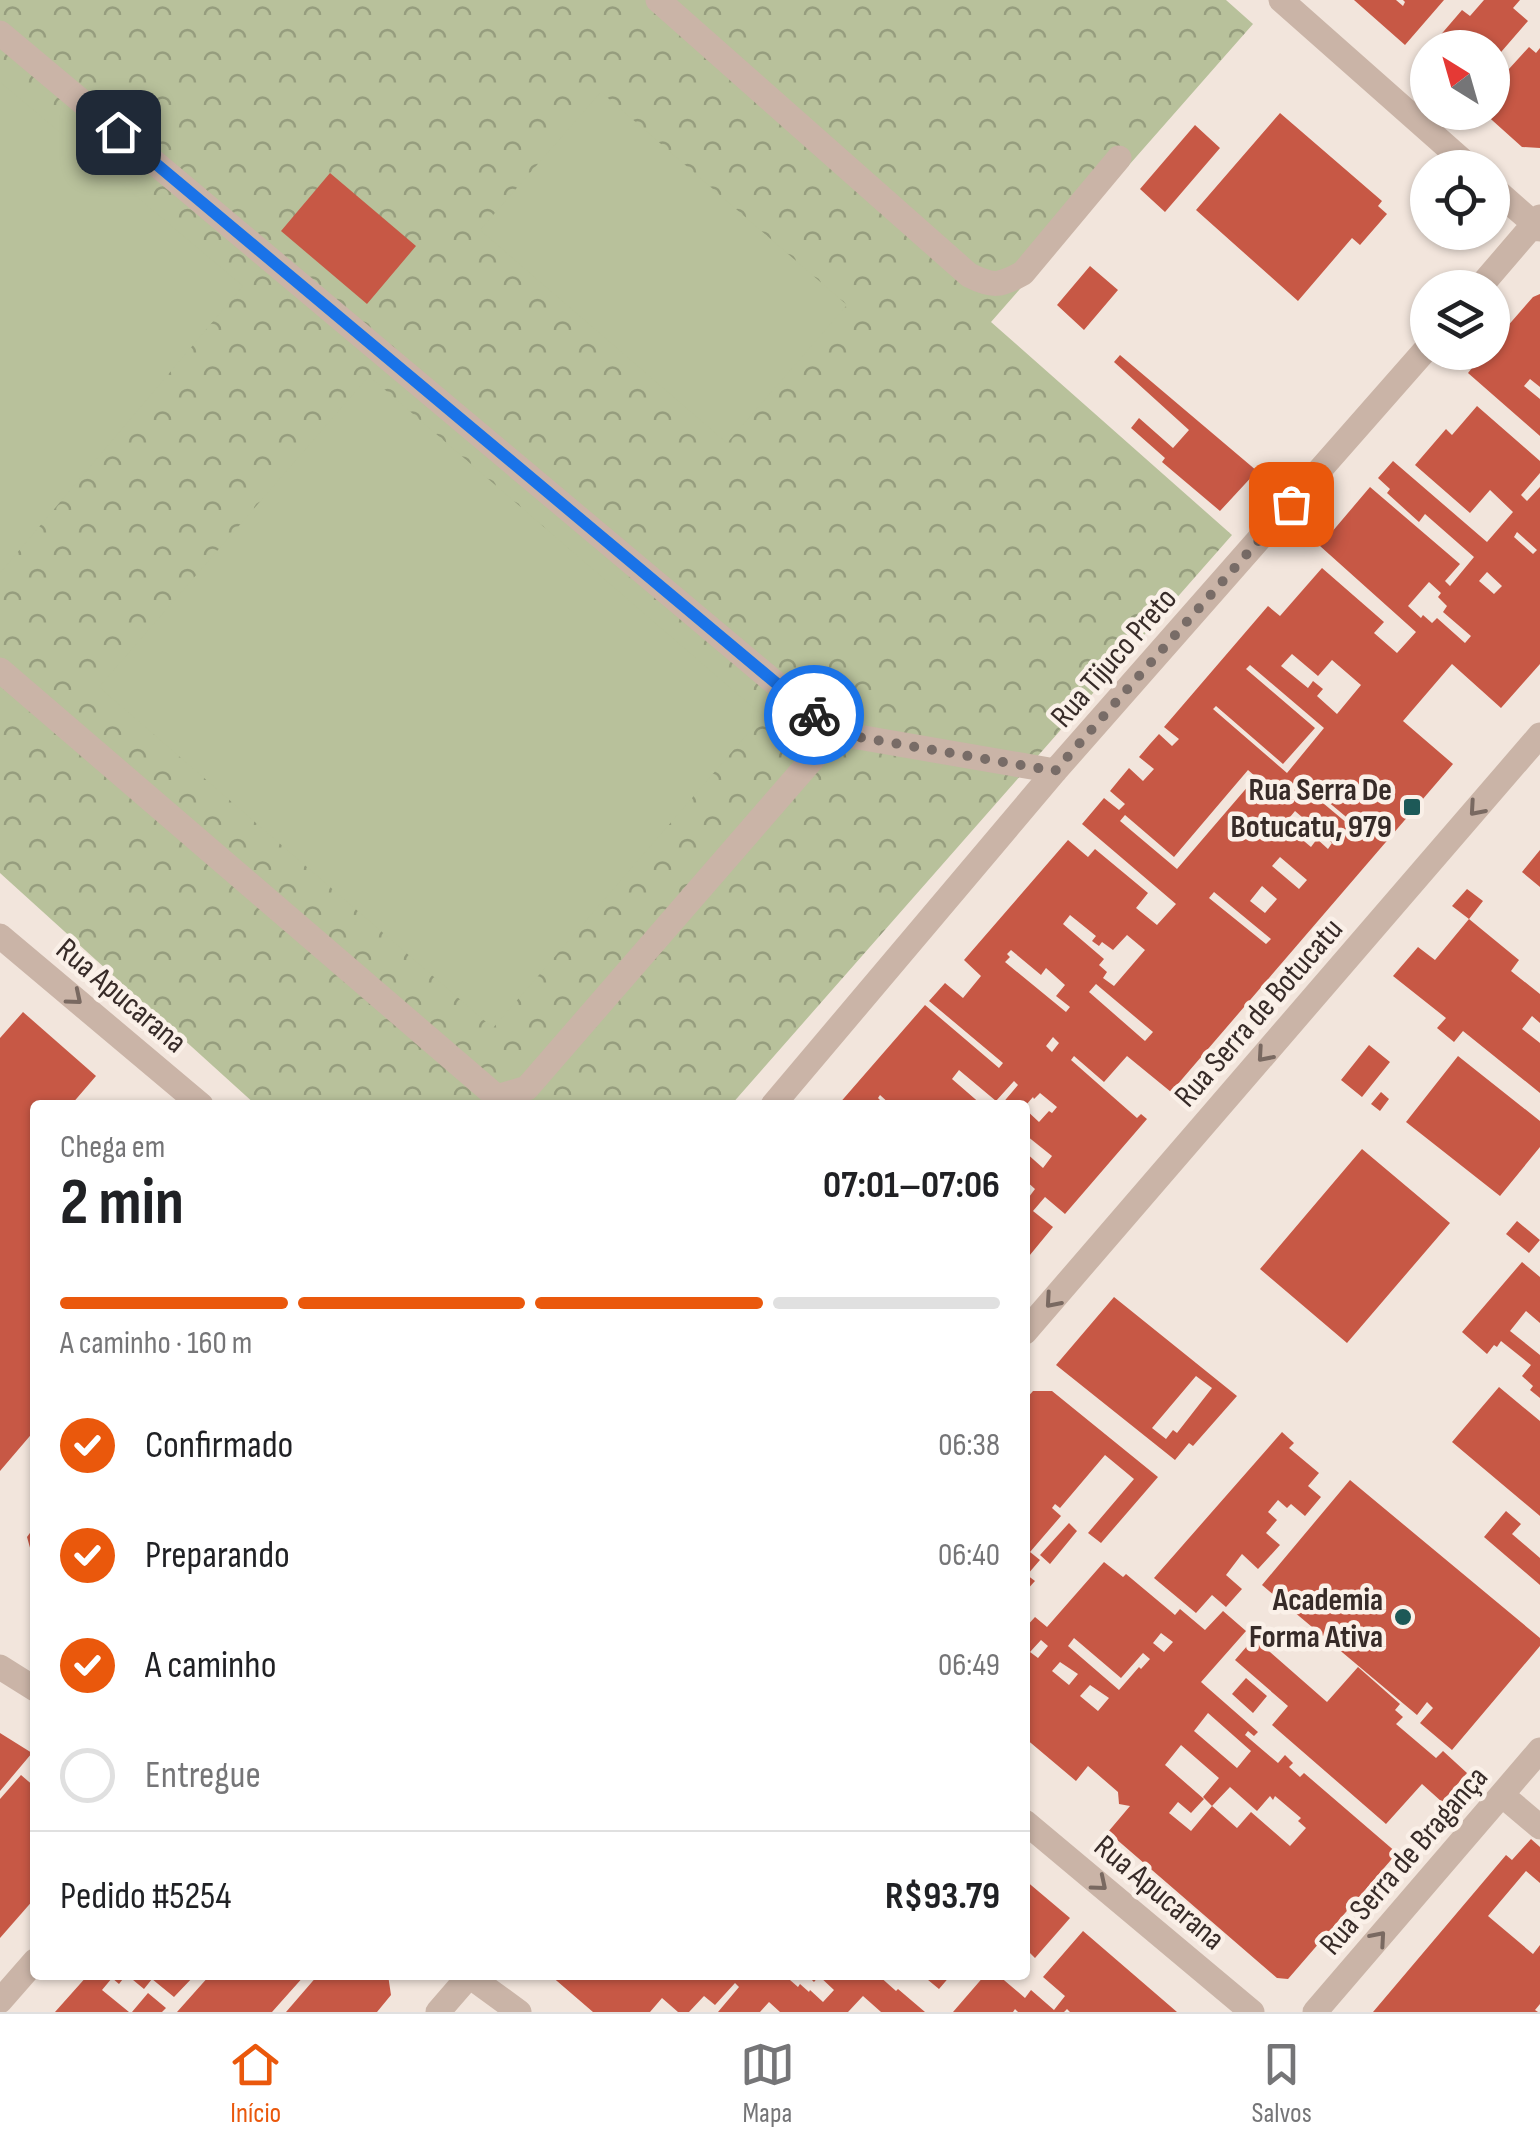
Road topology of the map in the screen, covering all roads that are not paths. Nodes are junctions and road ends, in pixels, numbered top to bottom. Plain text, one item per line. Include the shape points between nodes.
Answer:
1 (658, 0) edge
2 (1282, 0) edge
3 (0, 33) edge
4 (1450, 150) edge
5 (1119, 158) dead end
6 (1510, 201) edge
7 (1538, 223) edge
8 (1495, 270) edge
9 (1410, 367) edge
10 (0, 670) edge
11 (835, 733) junction
12 (1540, 735) edge
13 (1055, 771) junction
14 (0, 936) edge
15 (195, 1100) edge
16 (777, 1100) edge
17 (1030, 1326) edge
18 (0, 1667) edge
19 (30, 1687) edge
20 (1540, 1750) edge
21 (1502, 1795) junction
22 (1030, 1826) edge
23 (1540, 1826) edge
24 (30, 1967) edge
25 (465, 1980) edge
26 (476, 1980) edge
27 (0, 2001) edge
28 (438, 2012) edge
29 (519, 2012) edge
30 (1252, 2012) edge
31 (1315, 2012) edge

1 - 5 street via 969,275 988,284 1023,273
2 - 4 street
3 - 11 street
6 - 7 street
7 - 8 street
9 - 13 street, Rua Tijuco Preto
10 - 11 street via 497,1097 527,1088
11 - 13 street
12 -> 17 street, Rua Serra de Botucatu
13 - 16 street, Rua Tijuco Preto
14 -> 15 street, Rua Apucarana
18 - 19 street
20 - 21 street, Rua Serra de Bragança
21 - 23 street
31 -> 21 street, Rua Serra de Bragança
22 -> 30 street, Rua Apucarana
24 - 27 street
25 - 28 street
26 - 29 street

